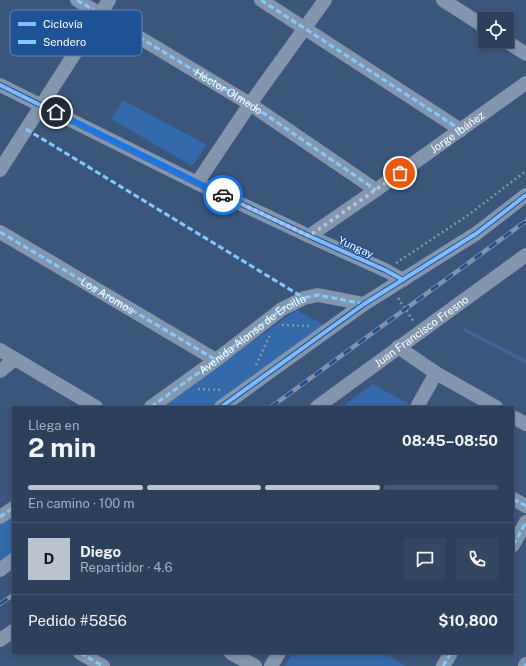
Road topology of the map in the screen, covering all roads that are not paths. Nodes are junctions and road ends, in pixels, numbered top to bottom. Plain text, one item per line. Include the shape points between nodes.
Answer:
1 (77, 0) edge
2 (109, 0) edge
3 (261, 0) edge
4 (325, 0) edge
5 (444, 0) edge
6 (93, 10) edge
7 (103, 10) edge
8 (478, 22) edge
9 (305, 28) junction
10 (142, 39) edge
11 (514, 46) edge
12 (526, 54) edge
13 (73, 56) edge
14 (526, 83) edge
15 (0, 85) edge
16 (250, 104) junction
17 (42, 105) junction
18 (461, 130) junction
19 (0, 170) edge
20 (197, 183) junction
21 (376, 190) junction
22 (526, 195) edge
23 (0, 232) edge
24 (309, 236) junction
25 (526, 255) edge
26 (397, 284) junction
27 (364, 304) junction
28 (398, 347) junction
29 (0, 350) edge
30 (15, 359) junction
31 (216, 360) junction
32 (0, 371) edge
33 (436, 373) junction
34 (94, 406) edge
35 (152, 406) edge
36 (222, 406) edge
37 (318, 406) edge
38 (418, 406) edge
39 (494, 406) edge
40 (514, 418) edge
41 (526, 424) edge
42 (514, 500) edge
43 (526, 506) edge
44 (12, 509) edge
45 (0, 517) edge
46 (526, 522) edge
47 (514, 543) edge
48 (12, 561) edge
49 (0, 570) edge
50 (12, 632) edge
51 (0, 640) edge
52 (82, 654) edge
53 (233, 654) edge
54 (278, 654) edge
55 (450, 654) edge
56 (103, 666) edge
57 (255, 666) edge
58 (271, 666) edge
59 (443, 666) edge

1 - 6 street, Héctor Olmedo
2 - 7 street
3 - 9 street
4 - 9 street
5 - 8 street
9 - 16 street
9 - 18 street
10 - 16 street, Héctor Olmedo
11 - 12 street
13 - 17 street
14 - 18 street, Jorge Ibáñez
15 - 17 street, Yungay
16 - 20 street
16 - 21 street, Héctor Olmedo
17 - 19 street
17 - 20 street, Yungay
18 - 21 street, Jorge Ibáñez
20 - 24 street, Yungay
21 - 24 street, Jorge Ibáñez
22 - 26 street via 477,233
23 - 31 street, Los Aromos
24 - 26 street, Yungay via 385,270
25 - 28 street, Juan Francisco Fresno
26 - 27 street
27 - 31 street, Avenida Alonso de Ercilla via 318,295 304,298 282,309
27 - 36 street
28 - 33 street
28 - 37 street, Juan Francisco Fresno
29 - 30 street
30 - 32 street
30 - 34 street
31 - 35 street, Avenida Alonso de Ercilla
33 - 38 street
33 - 39 street
40 - 41 street
42 - 43 street
44 - 45 street
46 - 47 street
48 - 49 street
50 - 51 street
52 - 56 street
53 - 57 street
54 - 58 street
55 - 59 street

